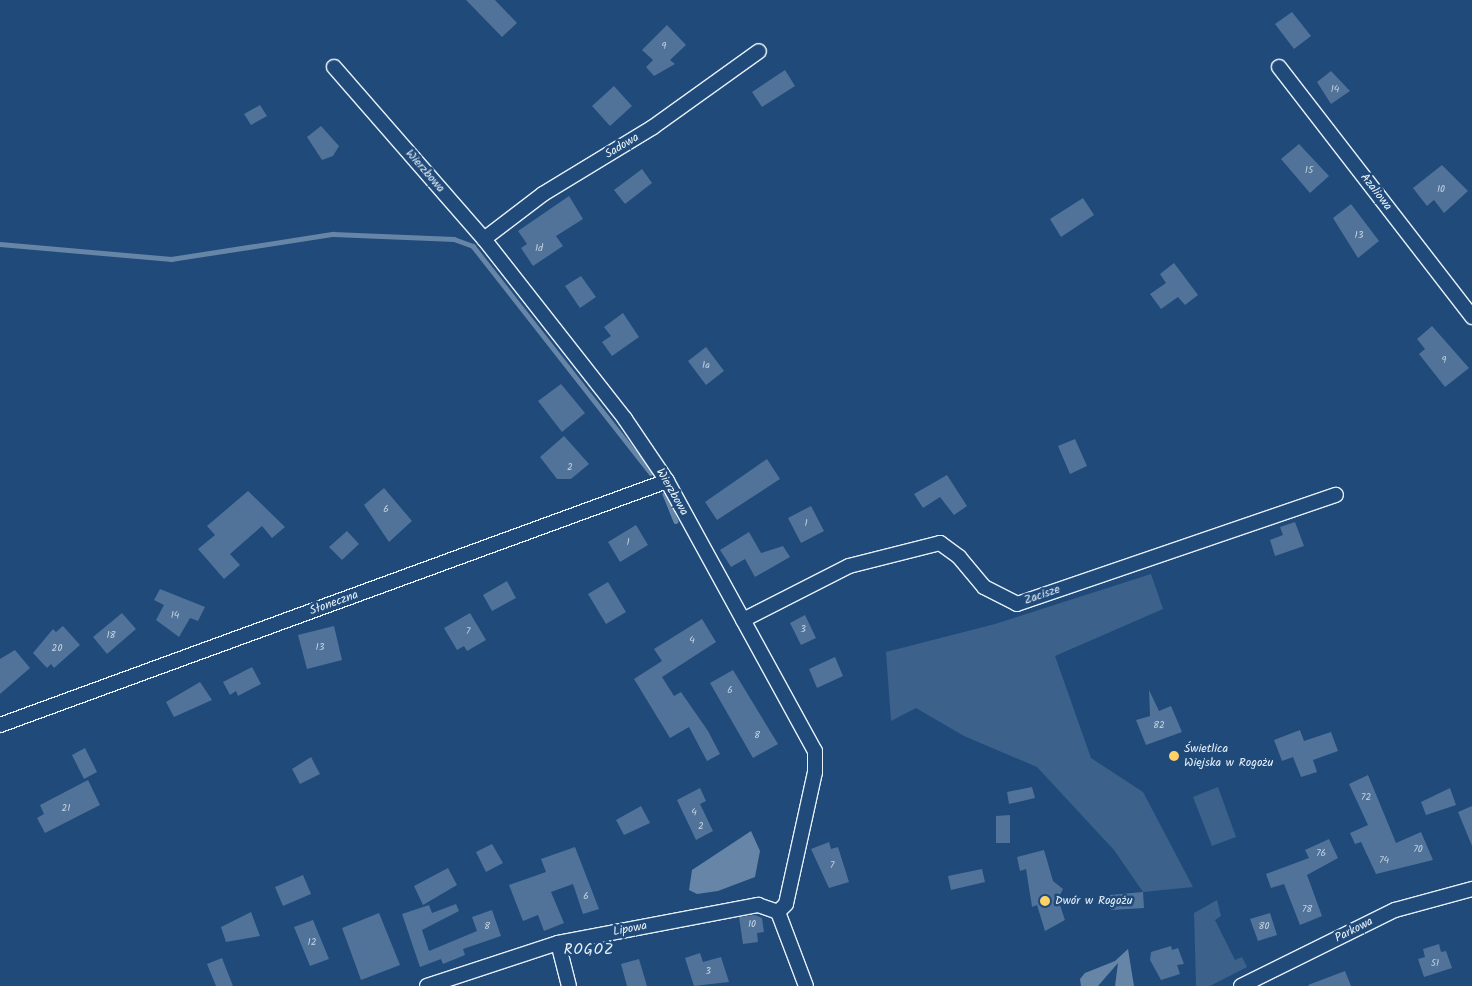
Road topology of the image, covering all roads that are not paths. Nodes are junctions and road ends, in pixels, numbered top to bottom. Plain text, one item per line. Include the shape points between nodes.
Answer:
1 (759, 51) dead end
2 (334, 67) dead end
3 (1279, 67) dead end
4 (484, 239) junction
5 (1472, 317) edge
6 (667, 481) junction
7 (1336, 495) dead end
8 (743, 620) junction
9 (0, 725) edge
10 (1472, 889) edge
11 (778, 912) junction
12 (558, 943) junction
13 (427, 986) edge
14 (569, 986) edge
15 (806, 986) edge
16 (1241, 986) edge

1 - 4 street, Sadowa via 653,127 543,194
2 - 4 street, Wierzbowa
3 - 5 street, Azaliowa
4 - 6 street, Wierzbowa via 625,419
6 - 8 street, Wierzbowa
6 - 9 street, Słoneczna
7 - 8 street, Zacisze via 1018,604 984,587 959,557 940,544 849,566
8 - 11 street, Wierzbowa via 815,751 814,772 786,904
10 - 16 street, Parkowa via 1395,910
11 - 12 street, Lipowa via 758,905
11 - 15 street
12 - 13 street, Lipowa
12 - 14 street

